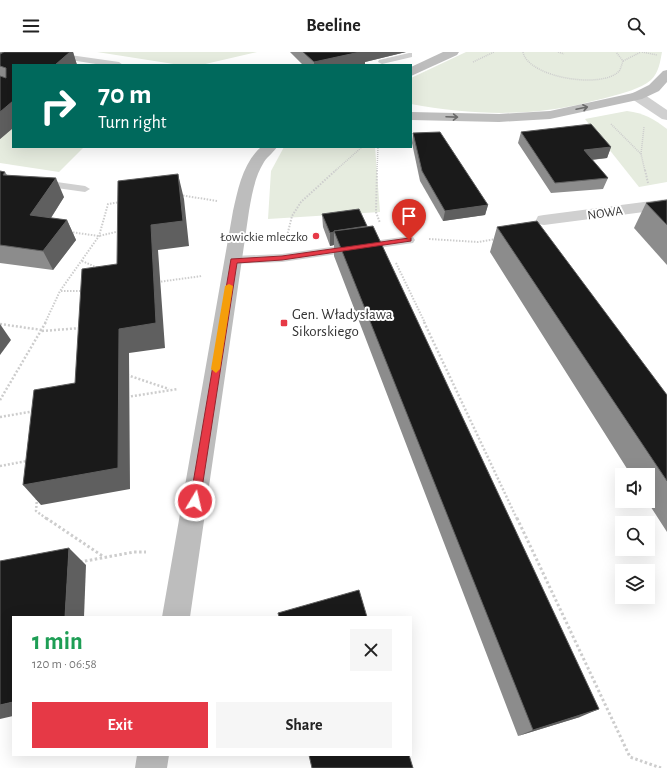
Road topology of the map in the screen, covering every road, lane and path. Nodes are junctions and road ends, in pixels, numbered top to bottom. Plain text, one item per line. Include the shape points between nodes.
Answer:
1 (453, 52) edge
2 (523, 52) edge
3 (558, 52) edge
4 (616, 52) edge
5 (641, 52) edge
6 (30, 54) edge
7 (407, 54) edge
8 (564, 54) dead end
9 (662, 56) dead end
10 (623, 61) junction
11 (382, 62) dead end
12 (110, 64) edge
13 (426, 64) junction
14 (412, 71) edge
15 (667, 74) edge
16 (636, 96) junction
17 (412, 115) edge
18 (667, 116) edge
19 (606, 119) dead end
20 (644, 120) dead end
21 (269, 148) edge
22 (361, 148) edge
23 (378, 148) edge
24 (641, 154) junction
25 (0, 177) edge
26 (85, 189) dead end
27 (176, 195) edge
28 (218, 201) dead end
29 (123, 202) edge
30 (663, 204) edge
31 (544, 220) dead end
32 (126, 229) edge
33 (68, 232) edge
34 (99, 236) junction
35 (502, 238) edge
36 (409, 240) joint
37 (386, 243) junction
38 (282, 258) junction
39 (233, 260) junction
40 (82, 261) junction
41 (104, 270) edge
42 (202, 276) dead end
43 (155, 282) edge
44 (60, 291) junction
45 (90, 291) edge
46 (0, 324) edge
47 (88, 328) edge
48 (42, 330) junction
49 (126, 375) dead end
50 (178, 389) dead end
51 (171, 390) junction
52 (124, 397) dead end
53 (0, 400) edge
54 (37, 411) edge
55 (0, 417) edge
56 (33, 460) edge
57 (0, 466) edge
58 (37, 496) edge
59 (146, 552) dead end
60 (104, 557) junction
61 (74, 563) dead end
62 (176, 616) edge
63 (153, 756) edge
64 (151, 768) edge
65 (661, 768) edge

1 - 13 street
2 - 10 path via 527,62 535,68 551,75 572,79 589,80 613,75 623,67
3 - 8 path
4 - 10 path
5 - 9 path
5 - 10 path
6 - 12 lane
7 - 11 lane
7 - 13 lane
13 - 14 street
15 - 16 street via 654,88
17 -> 16 street via 500,118 550,115
16 - 18 street
19 - 24 path
20 - 24 path
21 - 39 street via 256,163 246,190
22 - 38 path via 301,202 292,216
23 - 37 path via 376,212
24 - 30 path via 649,187
25 - 26 lane
27 - 28 path
29 - 34 path via 108,204
30 - 31 street, NOWA
32 - 34 path
33 - 34 path
34 - 40 path
35 - 36 path via 478,242
36 - 37 lane
37 - 38 lane
37 - 65 path via 630,757
38 - 39 lane
39 - 62 street
40 - 41 path
40 - 44 path
42 - 43 path
44 - 45 path
44 - 48 path
46 - 48 path
47 - 48 path
48 - 53 path
49 - 51 path
50 - 51 path
51 - 52 path
54 - 55 path
56 - 57 path
58 - 60 path via 36,511
59 - 60 path
60 - 61 path
63 - 64 street

